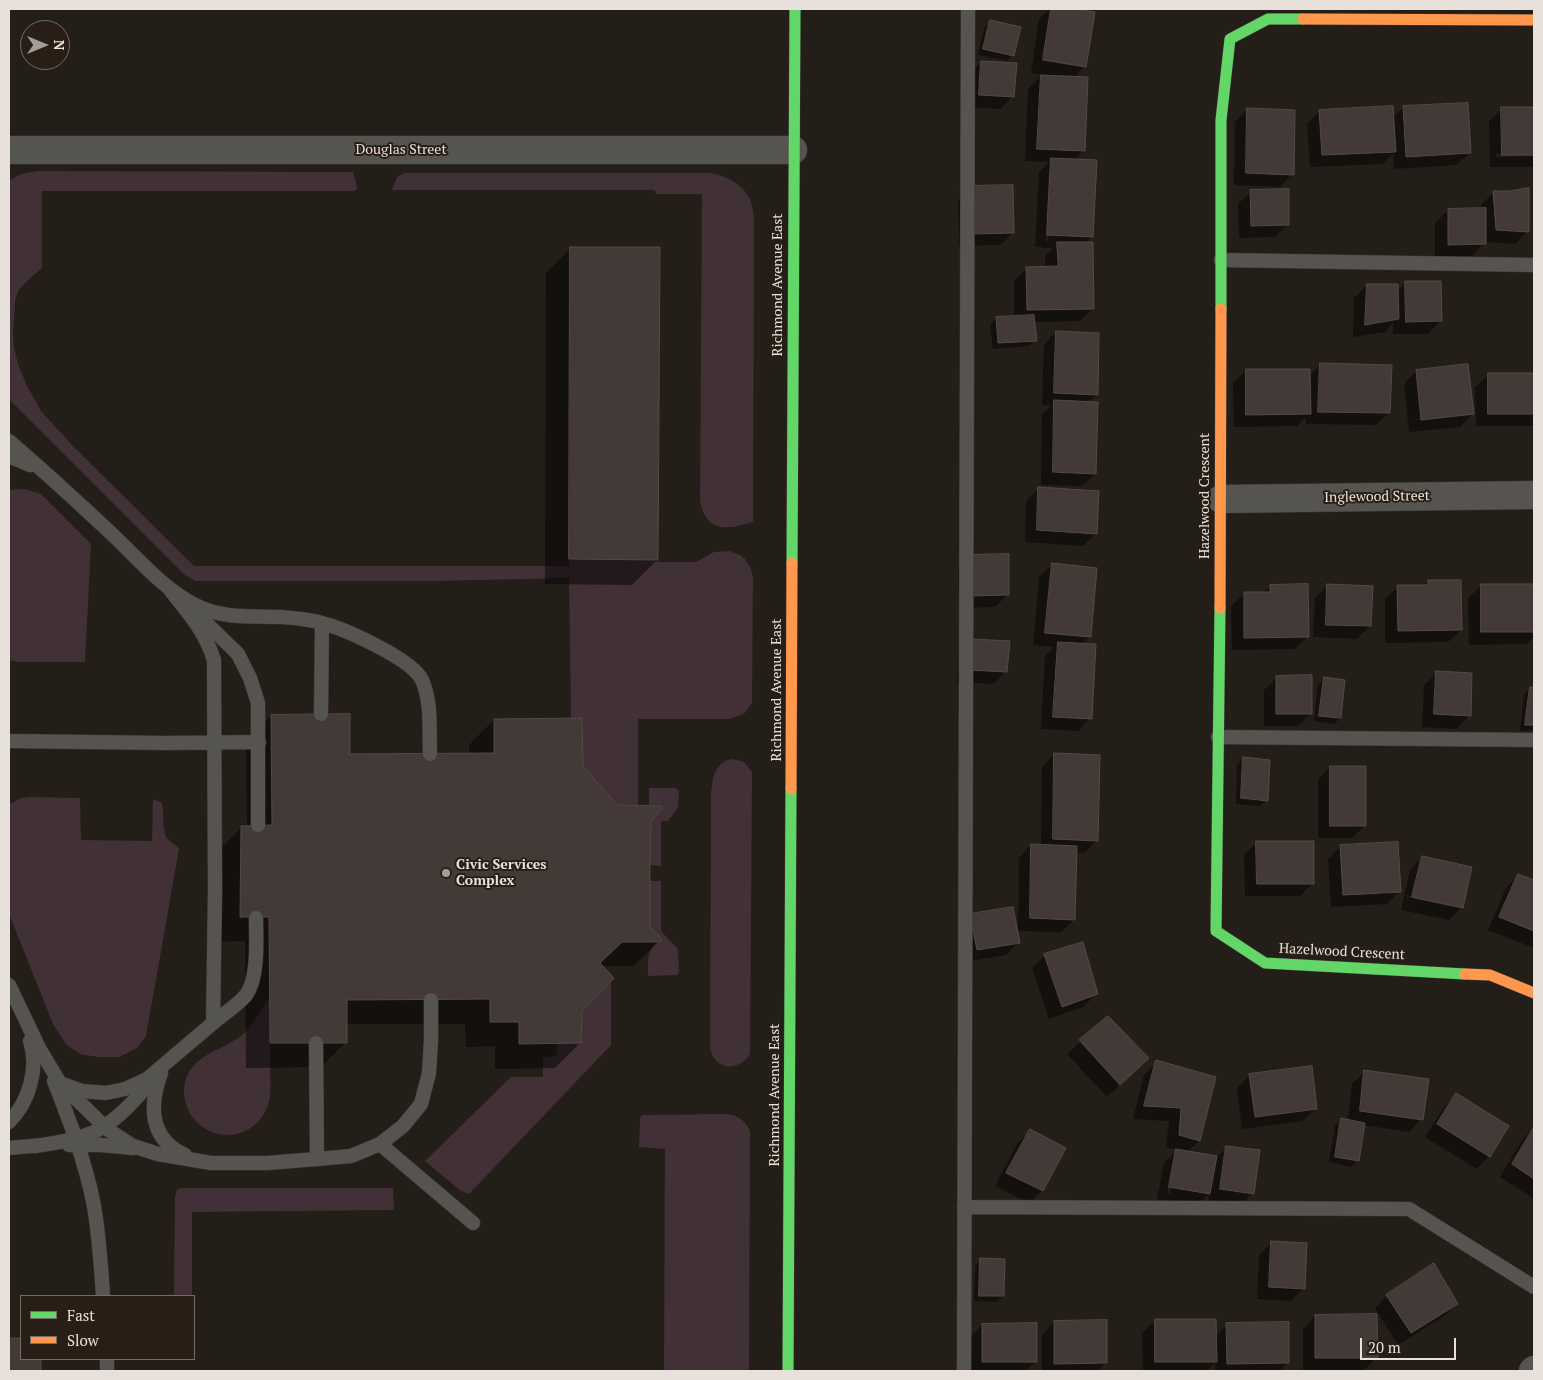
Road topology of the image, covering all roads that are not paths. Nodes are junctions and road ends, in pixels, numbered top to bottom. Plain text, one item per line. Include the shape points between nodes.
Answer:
1 (795, 9) edge
2 (968, 9) edge
3 (1534, 20) edge
4 (793, 150) junction
5 (17, 152) edge
6 (1221, 260) junction
7 (1534, 265) edge
8 (9, 441) edge
9 (9, 457) edge
10 (54, 480) junction
11 (1534, 495) edge
12 (1221, 499) junction
13 (171, 591) junction
14 (322, 623) junction
15 (321, 714) dead end
16 (1218, 738) junction
17 (1534, 740) edge
18 (9, 741) edge
19 (259, 742) junction
20 (215, 743) junction
21 (430, 754) dead end
22 (258, 825) dead end
23 (256, 918) dead end
24 (9, 985) edge
25 (1534, 993) edge
26 (432, 1000) dead end
27 (18, 1007) junction
28 (213, 1023) junction
29 (316, 1042) dead end
30 (171, 1058) junction
31 (45, 1059) junction
32 (60, 1083) junction
33 (9, 1122) edge
34 (103, 1126) junction
35 (76, 1141) junction
36 (380, 1144) junction
37 (9, 1148) edge
38 (145, 1150) junction
39 (317, 1159) junction
40 (211, 1163) junction
41 (964, 1207) junction
42 (473, 1223) dead end
43 (1534, 1287) edge
44 (103, 1295) edge
45 (788, 1371) edge
46 (964, 1371) edge

1 - 4 street, Richmond Avenue East
2 - 41 lane
3 - 6 street, Hazelwood Crescent via 1268,19 1230,39 1221,120
4 - 5 street, Douglas Street
4 - 45 street, Richmond Avenue East
6 - 7 lane
6 - 12 street, Hazelwood Crescent
8 - 10 lane
9 - 10 lane
10 - 13 lane
11 - 12 street, Inglewood Street
12 - 16 street, Hazelwood Crescent
13 - 14 lane via 213,612
13 - 19 lane via 238,654 258,703
13 - 20 lane via 200,628 214,660
14 - 15 lane
14 - 21 lane via 371,643 406,663 421,678 429,699
16 - 17 lane
16 - 25 street, Hazelwood Crescent via 1216,930 1265,963 1490,975
18 - 20 lane
19 - 20 lane
19 - 22 lane
20 - 28 lane
23 - 28 lane via 254,976 246,995
24 - 27 lane
26 - 36 lane via 429,1073 421,1104 403,1126
27 - 31 lane
27 - 33 lane via 33,1049 33,1065 27,1094
28 - 30 lane
29 - 39 lane
30 - 32 lane via 148,1079 125,1089 106,1093 82,1091
30 - 34 lane via 135,1100
30 - 40 lane via 156,1086 157,1130 175,1150
31 - 32 lane
31 - 35 lane
32 - 34 lane
34 - 35 lane
34 - 38 lane
35 - 37 lane
35 - 38 lane
35 - 44 lane via 93,1201
36 - 39 lane via 351,1156
36 - 42 lane
38 - 40 lane
39 - 40 lane
41 - 43 lane via 1409,1209
41 - 46 lane

